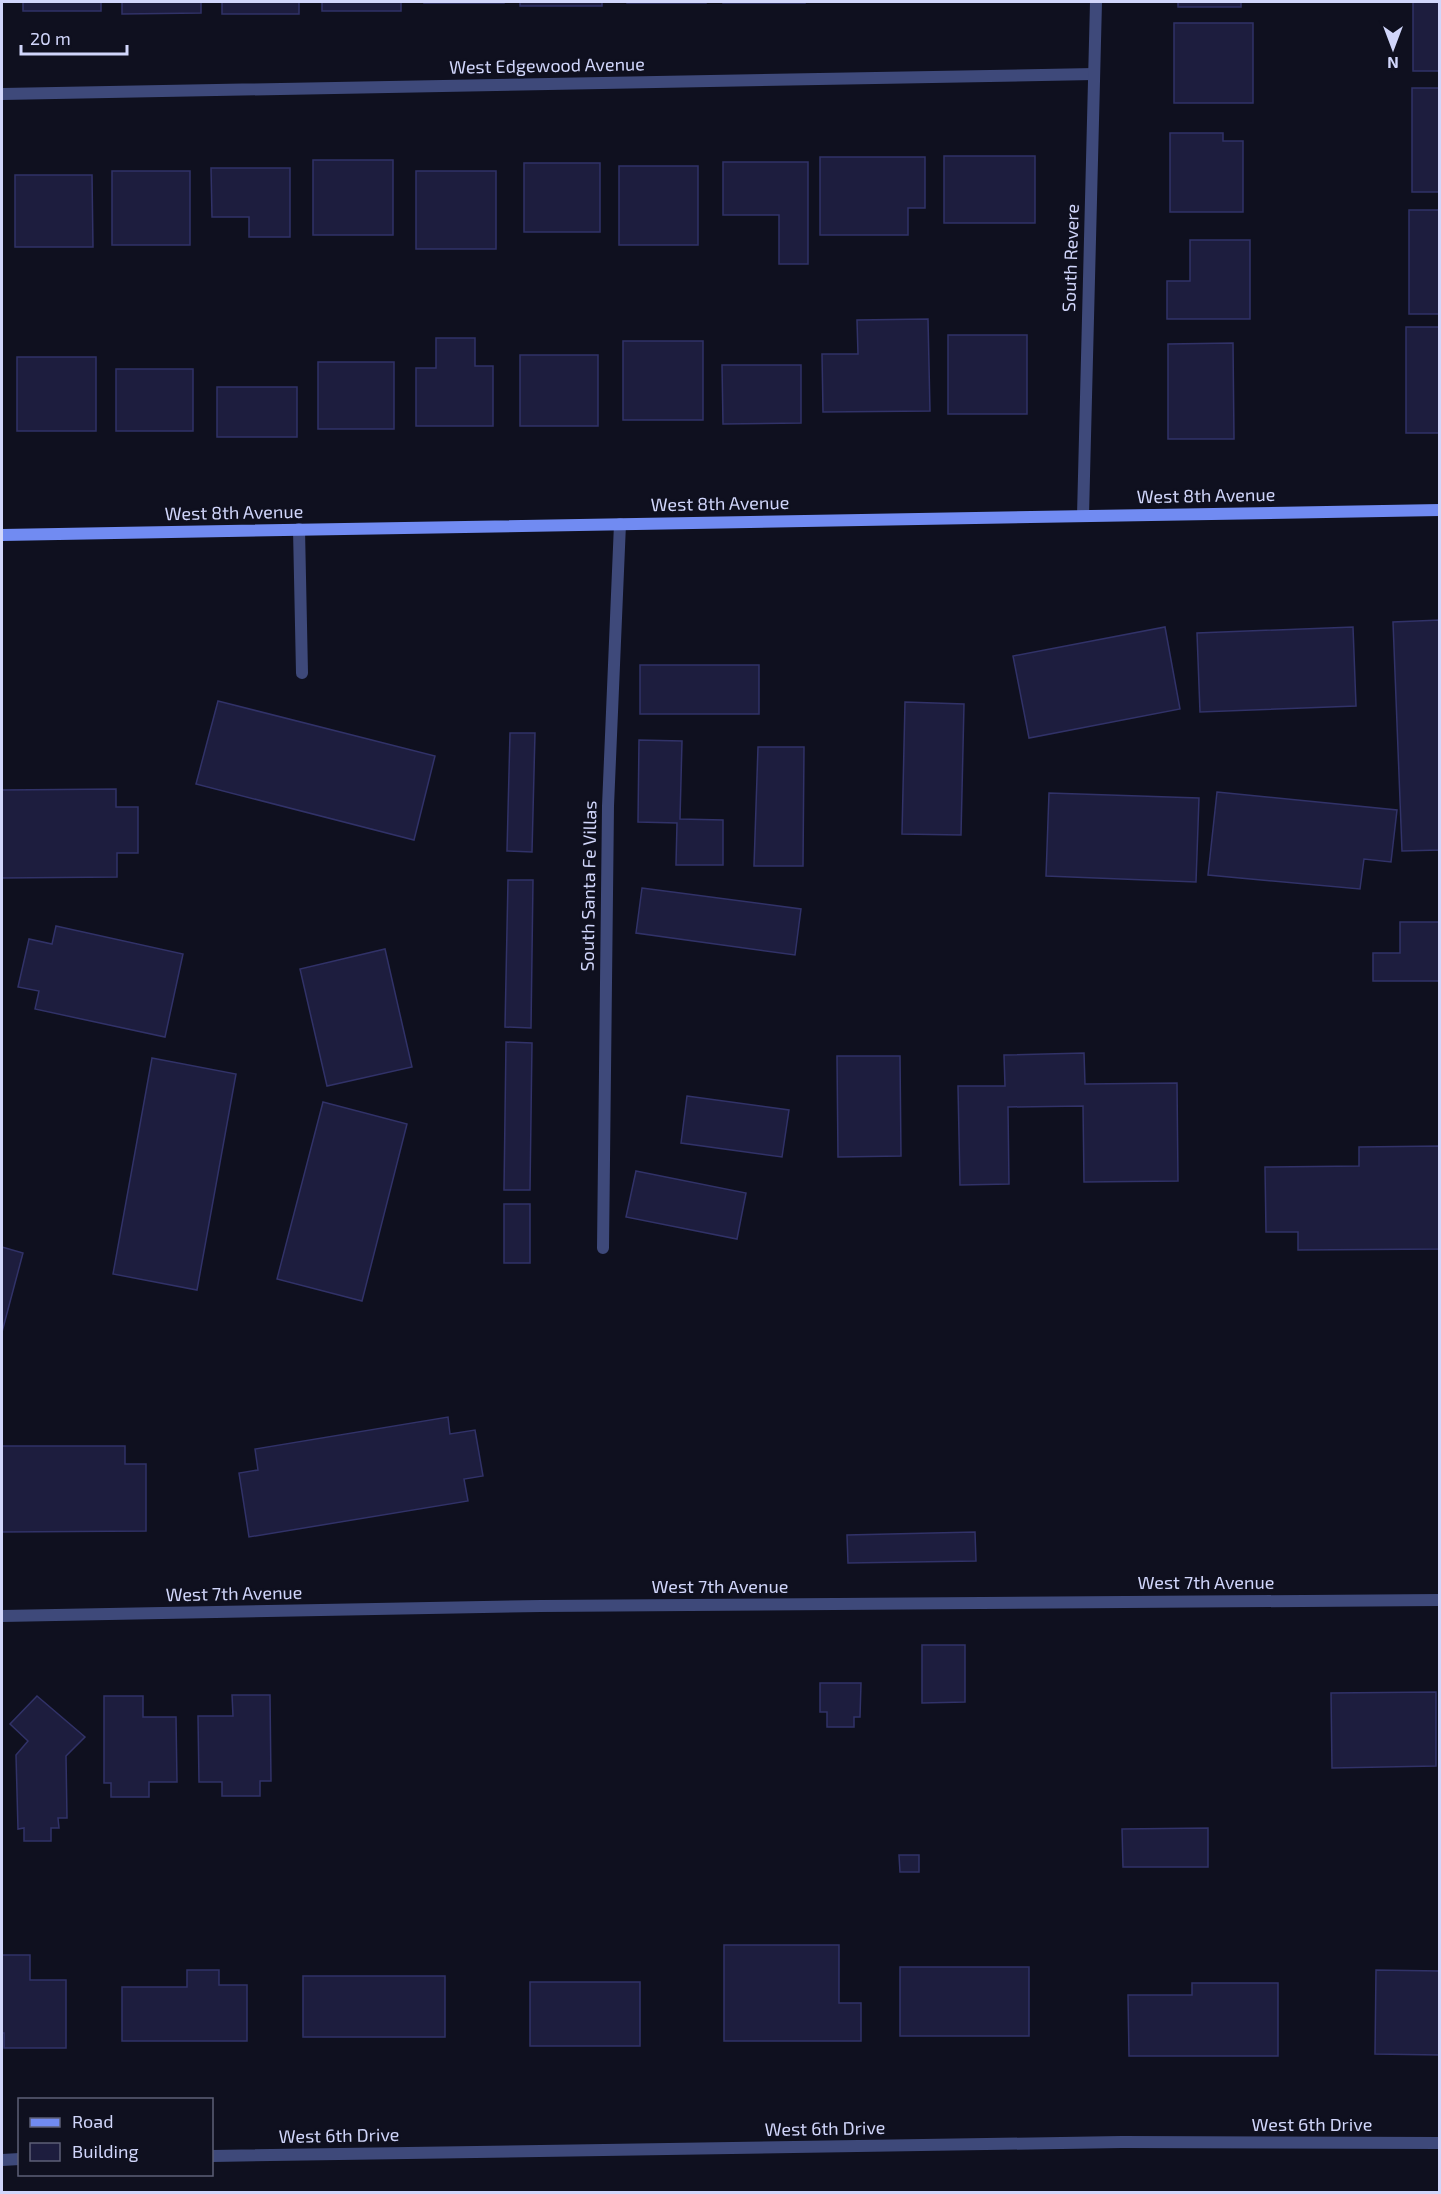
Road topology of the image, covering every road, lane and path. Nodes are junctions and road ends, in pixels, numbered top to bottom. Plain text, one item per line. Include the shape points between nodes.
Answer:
1 (1096, 2) edge
2 (1094, 74) junction
3 (2, 94) edge
4 (1440, 510) edge
5 (1083, 516) junction
6 (620, 524) junction
7 (299, 530) junction
8 (2, 535) edge
9 (302, 673) dead end
10 (603, 1248) dead end
11 (1440, 1600) edge
12 (2, 1616) edge
13 (1440, 2143) edge
14 (213, 2156) edge
15 (18, 2159) edge
16 (2, 2160) edge

1 - 2 street, South Revere
2 - 3 street, West Edgewood Avenue
2 - 5 street, South Revere
4 - 5 street, West 8th Avenue
5 - 6 street, West 8th Avenue
6 - 7 street, West 8th Avenue
6 - 10 street, South Santa Fe Villas via 608,806
7 - 8 street, West 8th Avenue
7 - 9 street
11 - 12 street, West 7th Avenue via 553,1606
13 - 14 street, West 6th Drive via 1122,2142
15 - 16 street

